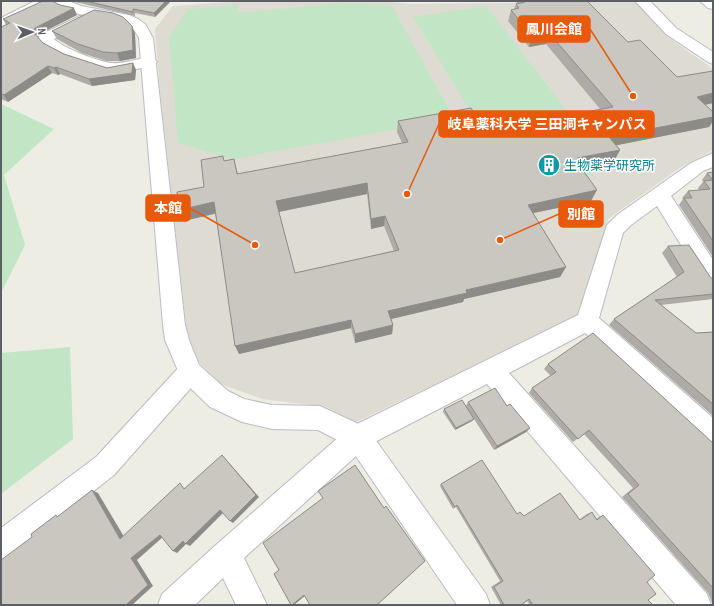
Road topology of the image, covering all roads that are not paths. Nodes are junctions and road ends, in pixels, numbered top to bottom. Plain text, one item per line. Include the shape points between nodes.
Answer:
1 (46, 1) edge
2 (59, 1) edge
3 (642, 1) edge
4 (707, 1) edge
5 (713, 6) edge
6 (93, 13) junction
7 (1, 23) edge
8 (713, 59) edge
9 (149, 62) junction
10 (713, 159) edge
11 (660, 194) junction
12 (713, 278) edge
13 (587, 321) junction
14 (490, 369) junction
15 (190, 372) junction
16 (712, 433) edge
17 (358, 437) junction
18 (1, 546) edge
19 (227, 554) junction
20 (173, 605) edge
21 (252, 605) edge
22 (475, 605) edge
23 (696, 605) edge

1 - 7 street
2 - 6 street via 66,7
3 - 8 street via 671,31
4 - 5 street
6 - 9 street via 128,19 140,27 146,38
6 - 9 street via 45,38 53,46 73,56 111,68
9 - 15 street via 174,325
10 - 11 street via 697,167
11 - 12 street
11 - 13 street via 614,230
13 - 14 street
13 - 16 street
14 - 17 street
14 - 23 street
15 - 17 street via 219,399 242,410 272,417 320,418
15 - 18 street via 105,466
17 - 19 street
17 - 22 street
19 - 20 street
19 - 21 street

